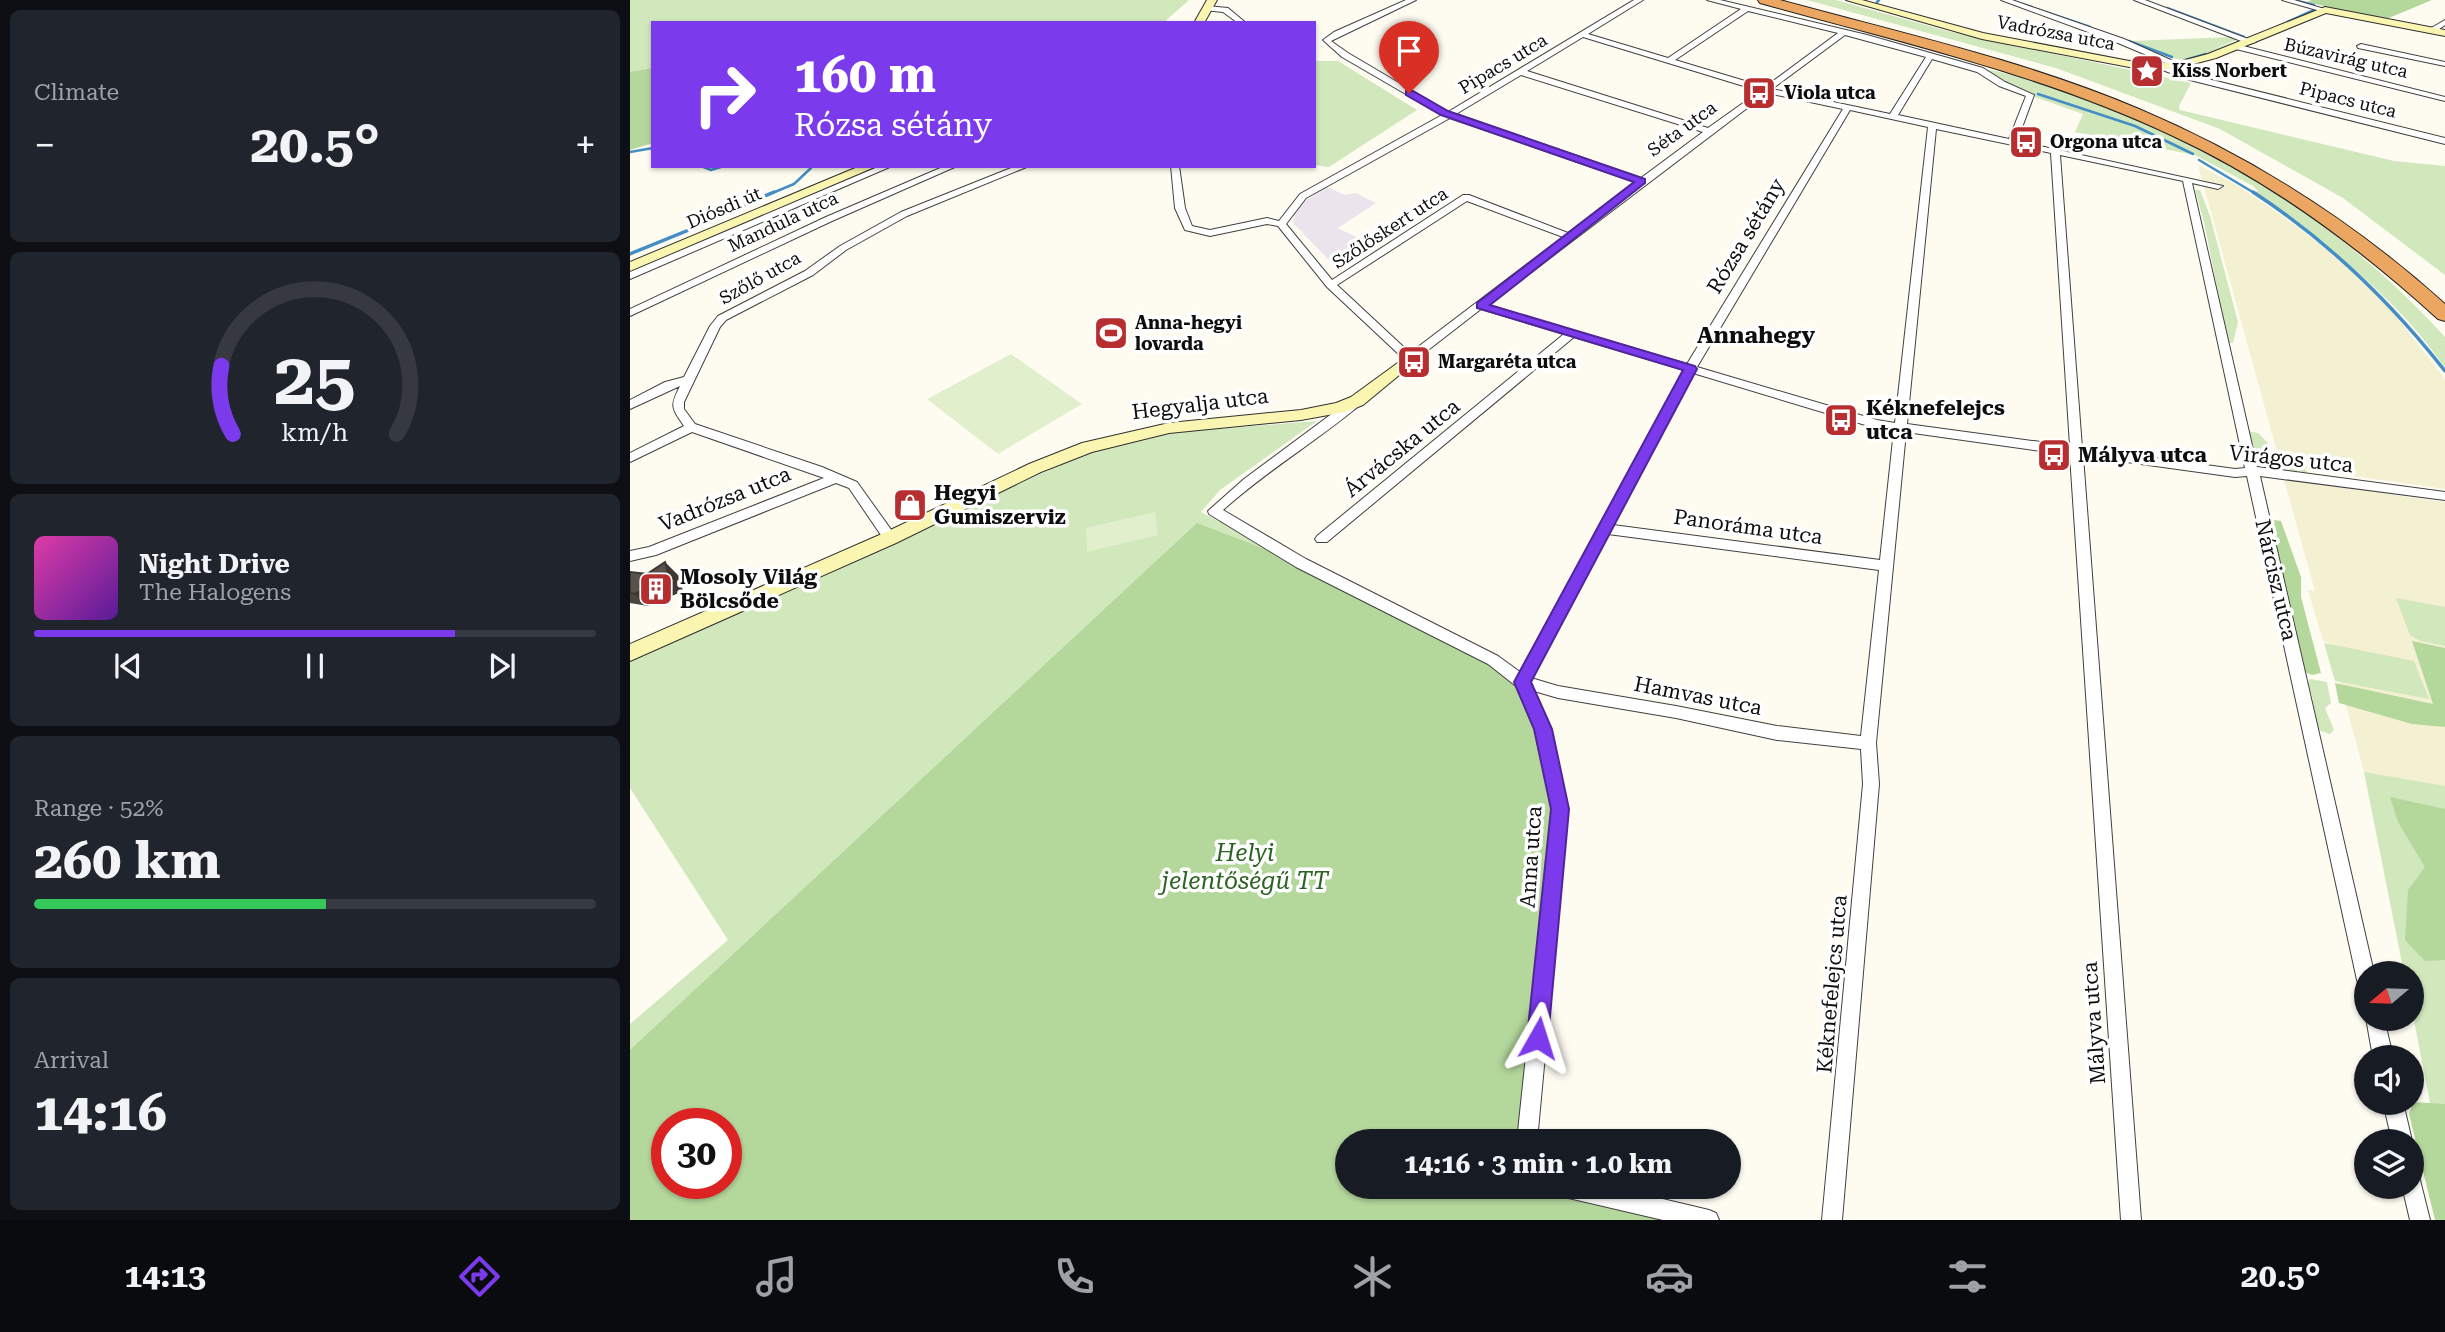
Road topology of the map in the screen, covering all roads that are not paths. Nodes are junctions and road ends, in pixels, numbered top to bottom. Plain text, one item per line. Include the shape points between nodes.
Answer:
1 (1412, 0) edge
2 (1639, 0) edge
3 (1711, 0) edge
4 (1765, 0) edge
5 (1791, 0) edge
6 (1850, 0) edge
7 (2005, 0) edge
8 (2138, 0) edge
9 (2286, 0) edge
10 (1869, 2) edge
11 (1210, 4) edge
12 (1747, 9) junction
13 (2328, 10) junction
14 (1200, 21) edge
15 (1240, 21) edge
16 (2445, 22) edge
17 (2432, 30) junction
18 (1843, 33) junction
19 (2445, 33) edge
20 (1584, 35) junction
21 (2252, 42) junction
22 (2361, 46) dead end
23 (2239, 47) junction
24 (1930, 56) junction
25 (1670, 60) junction
26 (2445, 64) edge
27 (2178, 65) junction
28 (2163, 67) junction
29 (1521, 72) junction
30 (1766, 90) junction
31 (2445, 99) edge
32 (1849, 107) junction
33 (1450, 114) junction
34 (1893, 116) junction
35 (1932, 125) junction
36 (1708, 131) junction
37 (2012, 141) junction
38 (2445, 141) edge
39 (2055, 152) junction
40 (865, 168) edge
41 (883, 168) edge
42 (948, 168) edge
43 (1021, 168) edge
44 (1175, 168) edge
45 (2187, 180) junction
46 (1642, 181) junction
47 (2218, 186) dead end
48 (2351, 216) dead end
49 (1280, 223) junction
50 (1571, 237) junction
51 (630, 267) edge
52 (630, 276) edge
53 (1331, 285) junction
54 (1481, 306) junction
55 (630, 313) edge
56 (2445, 315) edge
57 (1572, 333) junction
58 (1410, 359) junction
59 (1690, 369) junction
60 (688, 380) junction
61 (1357, 401) junction
62 (630, 405) edge
63 (691, 426) junction
64 (1899, 429) junction
65 (2076, 452) junction
66 (630, 458) edge
67 (2252, 471) junction
68 (835, 478) junction
69 (2445, 496) edge
70 (1604, 529) junction
71 (890, 538) junction
72 (1322, 539) dead end
73 (630, 556) edge
74 (1886, 566) junction
75 (630, 653) edge
76 (1522, 682) junction
77 (1868, 743) junction
78 (2362, 961) edge
79 (1528, 1129) edge
80 (1617, 1199) edge
81 (2415, 1199) edge
82 (1709, 1220) edge
83 (1832, 1220) edge
84 (2131, 1220) edge
85 (2420, 1220) edge

1 - 33 street via 1327,40 1345,55
2 - 20 street, Pipacs utca
3 - 12 street
4 - 56 highway via 2004,66 2166,126 2309,205 2379,255
5 - 48 highway via 2012,60 2142,104 2246,152
6 - 10 street, Vadrózsa utca
7 - 27 street
8 - 21 street
9 - 13 street
10 - 28 street, Vadrózsa utca via 1982,36 2122,64
11 - 14 street
11 - 15 street
12 - 18 street
12 - 25 street
13 - 17 street
13 - 21 street, Vadrózsa utca
16 - 17 street
17 - 19 street
18 - 24 street
18 - 30 street, Séta utca
20 - 25 street
20 - 29 street, Pipacs utca
21 - 23 street, Vadrózsa utca
22 - 26 street
23 - 27 street, Vadrózsa utca
23 - 31 street, Búzavirág utca
24 - 34 street
24 - 37 street via 1980,70 2029,96
25 - 30 street
27 - 28 street, Vadrózsa utca
28 - 38 street, Pipacs utca
29 - 33 street, Pipacs utca
29 - 36 street
30 - 32 street
30 - 36 street, Séta utca
32 - 34 street
32 - 59 street, Rózsa sétány
33 - 46 street
33 - 49 street, Pipacs utca via 1303,197
34 - 35 street
35 - 37 street
35 - 64 street, Kéknefelejcs utca
36 - 46 street, Séta utca
37 - 39 street
39 - 45 street
39 - 65 street, Mályva utca
40 - 51 street, Diósdi út
41 - 52 street, Mandula utca
42 - 55 street, Mandula utca
43 - 60 street, Szőlő utca via 904,214 809,273 734,310 715,326
44 - 49 street via 1184,223 1193,231 1210,233 1267,221
45 - 47 street
45 - 67 street, Nárcisz utca
46 - 50 street, Séta utca
49 - 53 street
50 - 53 street, Szőlőskert utca via 1466,197
50 - 54 street, Séta utca
53 - 58 street
54 - 57 street, Virágos utca
54 - 58 street, Séta utca
57 - 59 street, Virágos utca
57 - 72 street, Árvácska utca
58 - 61 street
59 - 64 street, Virágos utca
59 - 70 street, Rózsa sétány
60 - 62 street
60 - 63 street, Szőlő utca via 678,409
61 - 71 street, Hegyalja utca via 1301,415 1169,428 1114,439 1035,468
61 - 76 street, Anna utca via 1214,511 1301,563 1493,660
63 - 66 street
63 - 68 street
64 - 65 street, Virágos utca
64 - 74 street, Kéknefelejcs utca
65 - 67 street, Virágos utca via 2235,473
65 - 84 street, Mályva utca
67 - 69 street, Virágos utca
67 - 78 street, Nárcisz utca
68 - 71 street via 853,485
68 - 73 street, Vadrózsa utca via 662,548
70 - 74 street, Panoráma utca
70 - 76 street, Rózsa sétány
71 - 75 street, Hegyalja utca
74 - 77 street, Kéknefelejcs utca
76 - 77 street, Hamvas utca via 1777,733
76 - 79 street, Anna utca via 1543,729 1560,809
77 - 83 street, Kéknefelejcs utca via 1871,784
80 - 82 street
81 - 85 street

